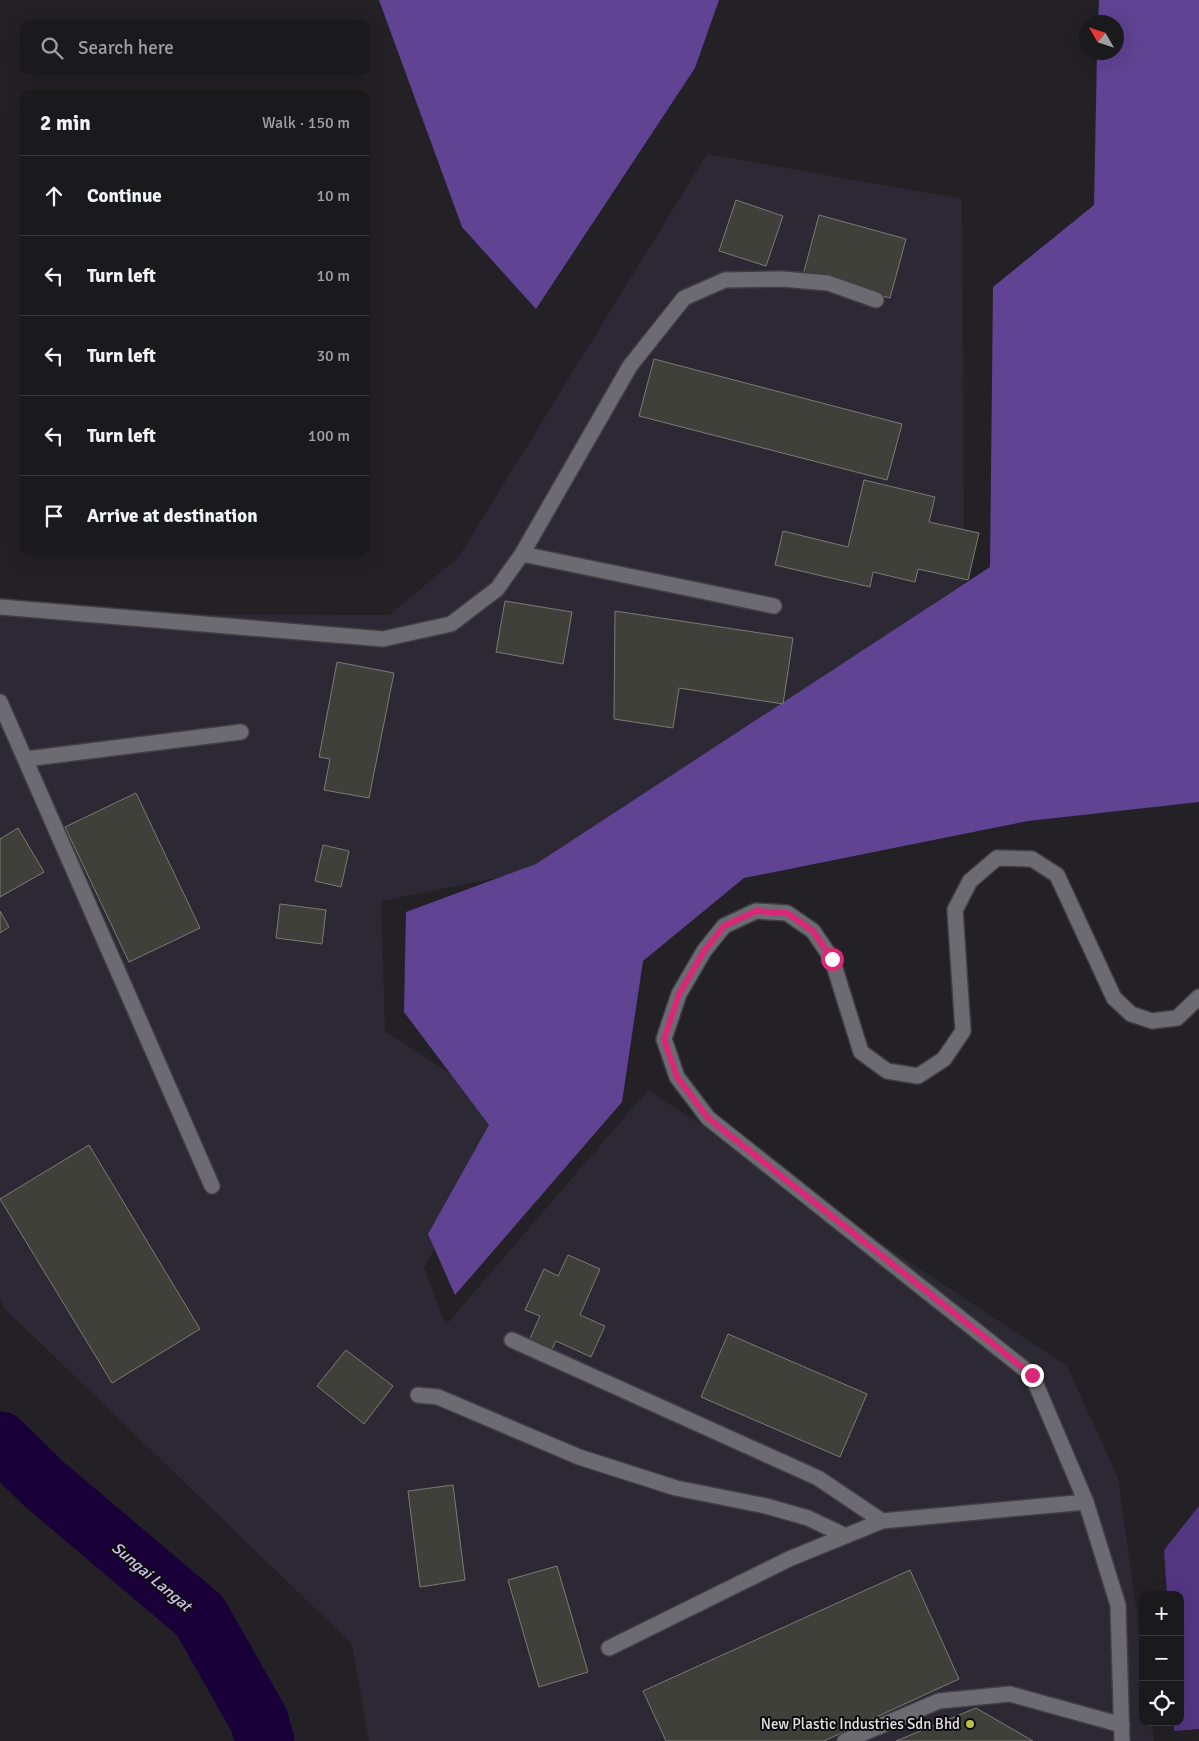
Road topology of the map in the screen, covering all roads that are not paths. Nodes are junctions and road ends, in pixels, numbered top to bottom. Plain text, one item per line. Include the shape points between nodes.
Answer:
1 (876, 300) dead end
2 (522, 554) junction
3 (774, 606) dead end
4 (0, 607) edge
5 (0, 702) edge
6 (242, 732) dead end
7 (26, 759) junction
8 (1199, 997) edge
9 (212, 1186) dead end
10 (512, 1340) dead end
11 (418, 1395) dead end
12 (1086, 1502) junction
13 (882, 1521) junction
14 (846, 1536) junction
15 (609, 1648) dead end
16 (1122, 1724) junction
17 (845, 1741) edge
18 (1122, 1741) edge

1 - 2 lane via 828,283 782,279 725,280 684,298 630,366
2 - 3 lane
2 - 4 lane via 498,588 451,624 384,639
5 - 7 lane
6 - 7 lane
7 - 9 lane
8 - 12 lane via 1177,1018 1152,1021 1131,1014 1114,998 1058,875 1032,859 997,858 970,880 955,910 964,1031 944,1059 918,1076 887,1071 861,1052 832,959 813,931 787,913 756,911 724,926 704,951 679,994 664,1039 677,1077 708,1118 1032,1375
10 - 13 lane via 818,1478
11 - 14 lane via 438,1397 579,1457 676,1488 808,1518
12 - 13 lane
12 - 16 lane via 1118,1605
13 - 14 lane
14 - 15 lane via 789,1559
16 - 17 lane via 1010,1694 939,1701
16 - 18 lane

